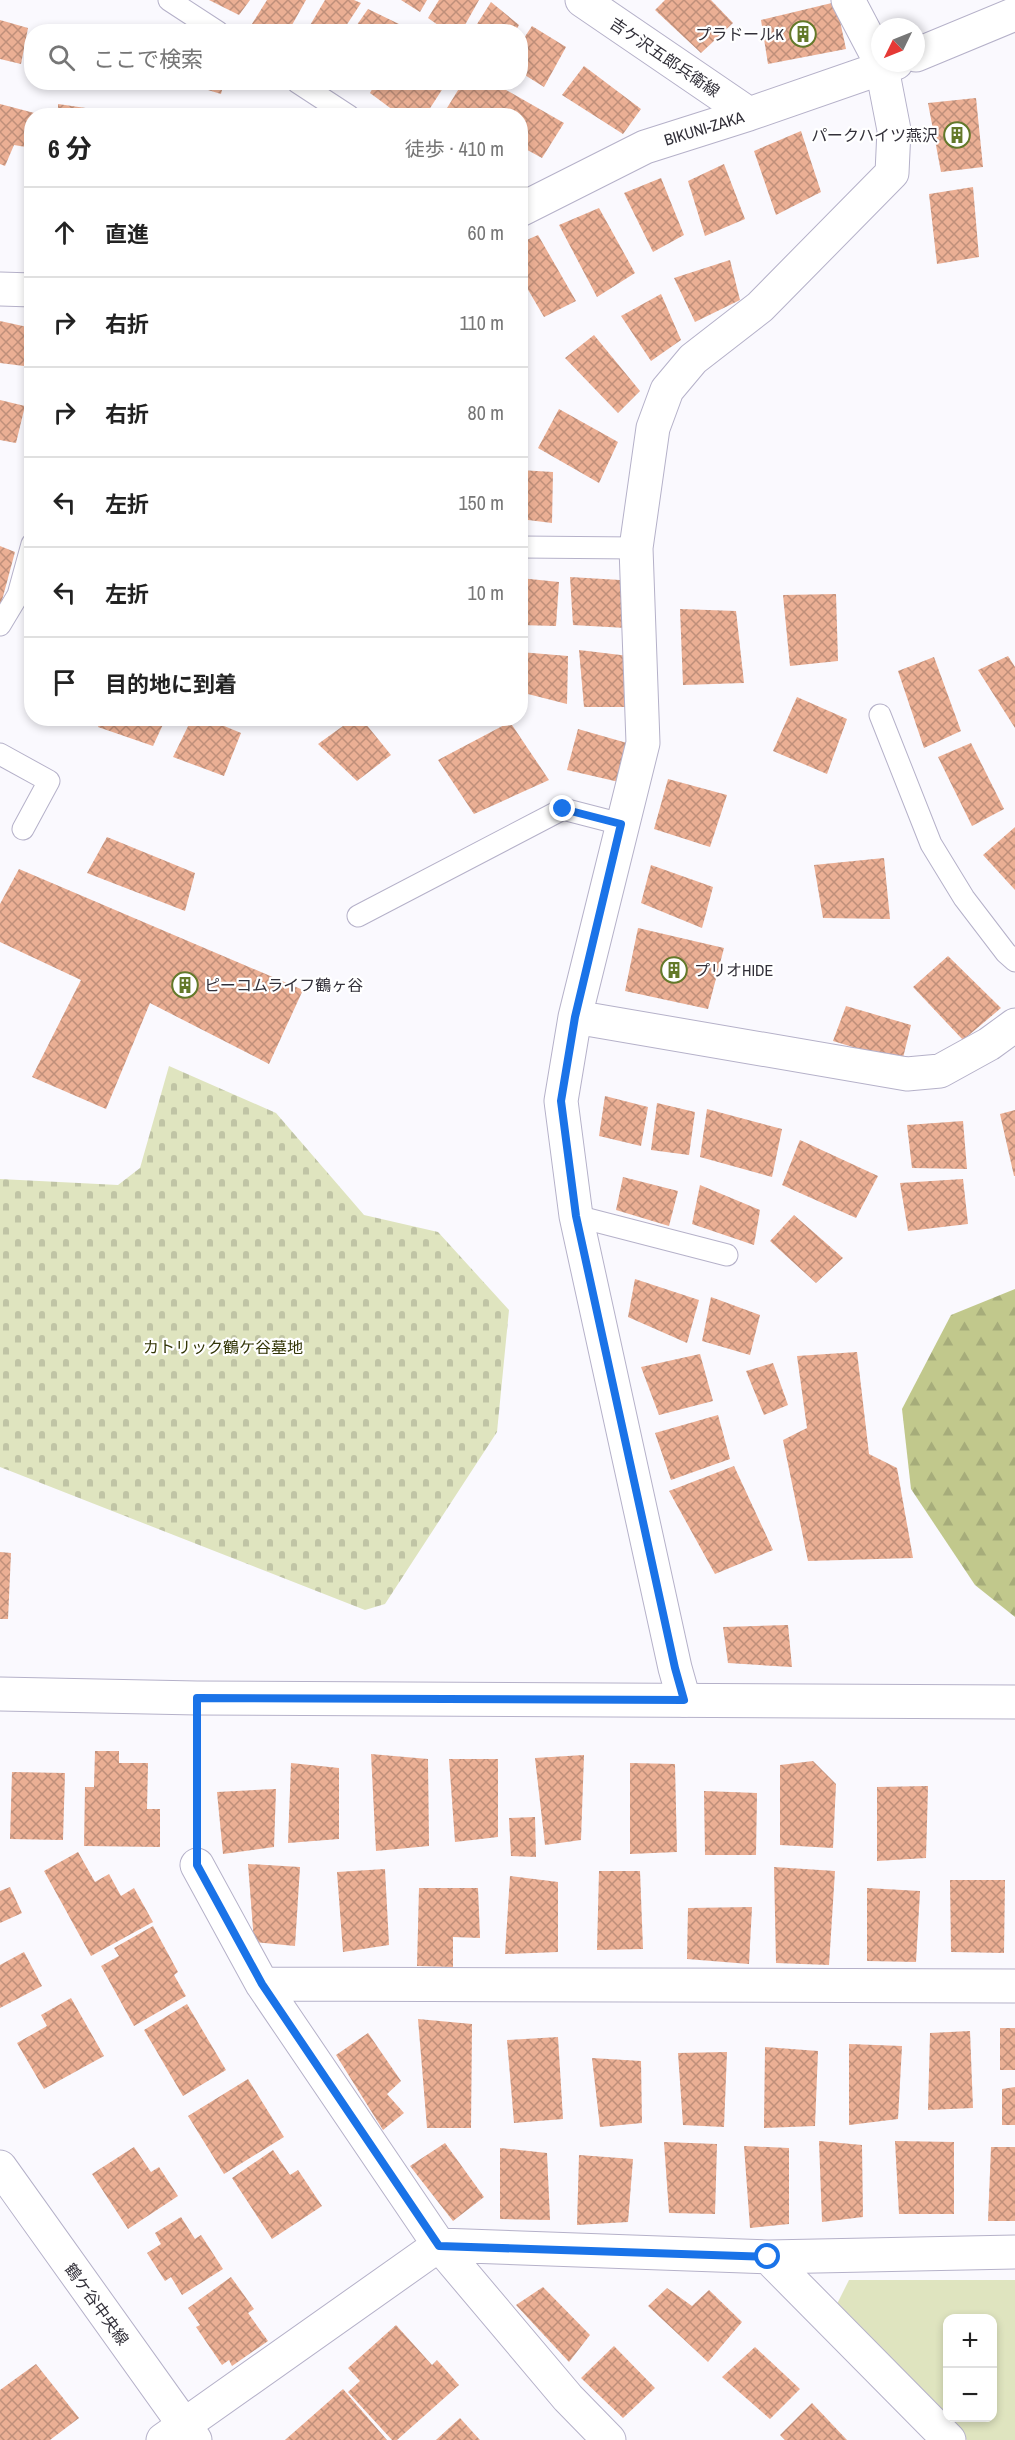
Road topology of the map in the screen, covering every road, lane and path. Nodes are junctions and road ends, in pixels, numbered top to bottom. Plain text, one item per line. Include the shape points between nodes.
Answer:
1 (169, 0) edge
2 (582, 0) edge
3 (848, 0) edge
4 (1015, 14) edge
5 (206, 24) edge
6 (871, 40) edge
7 (925, 51) edge
8 (871, 69) edge
9 (886, 72) edge
10 (309, 90) edge
11 (337, 108) edge
12 (749, 114) junction
13 (528, 206) edge
14 (0, 289) edge
15 (24, 290) edge
16 (528, 547) edge
17 (636, 548) junction
18 (24, 573) edge
19 (0, 625) edge
20 (880, 715) dead end
21 (0, 754) edge
22 (621, 824) junction
23 (23, 829) dead end
24 (358, 916) dead end
25 (1015, 961) edge
26 (575, 1017) junction
27 (1015, 1025) edge
28 (576, 1216) junction
29 (727, 1255) dead end
30 (0, 1694) edge
31 (197, 1698) junction
32 (684, 1700) junction
33 (1015, 1702) edge
34 (197, 1865) joint
35 (262, 1984) junction
36 (1015, 1986) edge
37 (0, 2167) edge
38 (439, 2246) junction
39 (1015, 2252) edge
40 (768, 2257) junction
41 (180, 2435) edge
42 (609, 2440) edge
43 (949, 2440) edge

1 - 5 lane
2 - 12 street, 吉ケ沢五郎兵衛線
3 - 6 street
4 - 7 street
8 - 12 street, BIKUNI-ZAKA
9 - 17 street via 894,130 892,173 760,307 693,359 667,390 654,428
10 - 11 lane
12 - 13 street, BIKUNI-ZAKA via 645,147
14 - 15 street
16 - 17 lane
17 - 22 street via 643,743
18 - 19 lane via 18,595
20 - 25 lane via 931,844 964,898
21 - 23 lane via 49,781
22 - 24 lane via 563,809
22 - 26 street
26 - 27 street via 907,1074 940,1071
26 - 28 street via 561,1101
28 - 29 lane
28 - 32 street
30 - 31 street
31 - 32 street
31 - 34 path
32 - 33 street
34 - 35 street
35 - 36 street
35 - 38 street
37 - 41 street, 鶴ケ谷中央線
38 - 40 street
38 - 41 street
38 - 42 street via 568,2398
39 - 40 street
40 - 43 street

